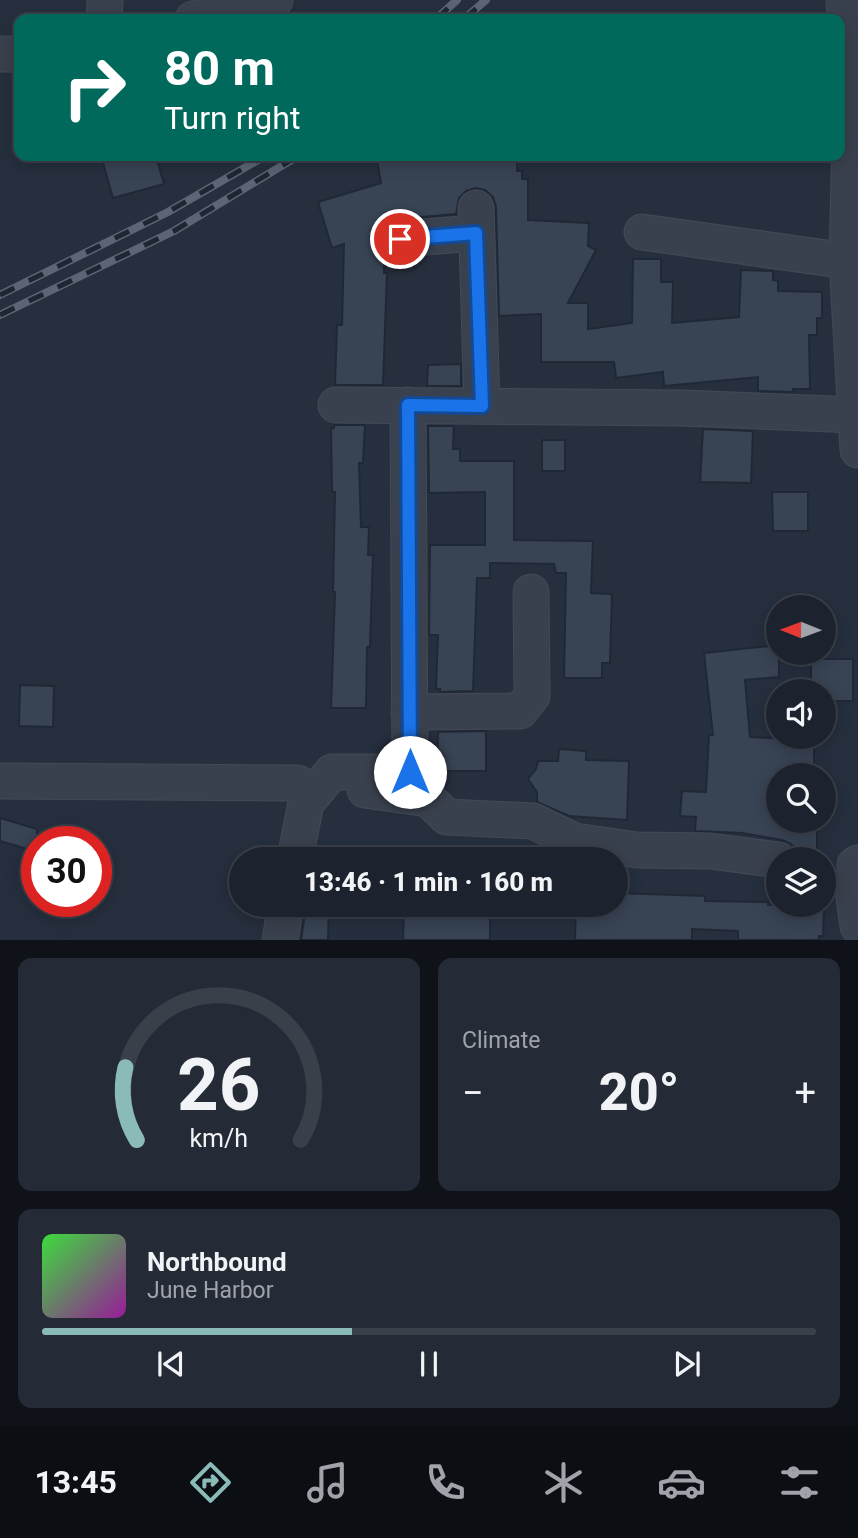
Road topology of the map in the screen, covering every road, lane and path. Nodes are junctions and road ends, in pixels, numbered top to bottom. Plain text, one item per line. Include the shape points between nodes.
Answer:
1 (275, 0) edge
2 (844, 0) edge
3 (215, 14) edge
4 (853, 101) edge
5 (845, 136) edge
6 (642, 232) dead end
7 (400, 239) dead end
8 (847, 261) junction
9 (337, 405) dead end
10 (408, 405) junction
11 (482, 406) junction
12 (855, 415) junction
13 (858, 450) edge
14 (531, 592) dead end
15 (410, 712) junction
16 (0, 780) edge
17 (298, 783) dead end
18 (341, 786) dead end
19 (297, 847) edge
20 (766, 858) edge
21 (846, 864) edge
22 (284, 917) edge
23 (858, 926) edge
24 (280, 940) edge

1 - 3 street
2 - 4 street
4 - 5 street
5 - 8 street
6 - 8 street
7 - 11 street via 476,221
8 - 12 street
9 - 10 street
10 - 11 street
10 - 15 street
11 - 12 street
12 - 13 street
14 - 15 street via 532,696 520,711
15 - 19 street via 410,772 331,772 306,803
16 - 17 street
18 - 20 street via 428,799 447,817 533,821 574,841
21 - 23 street
22 - 24 street

